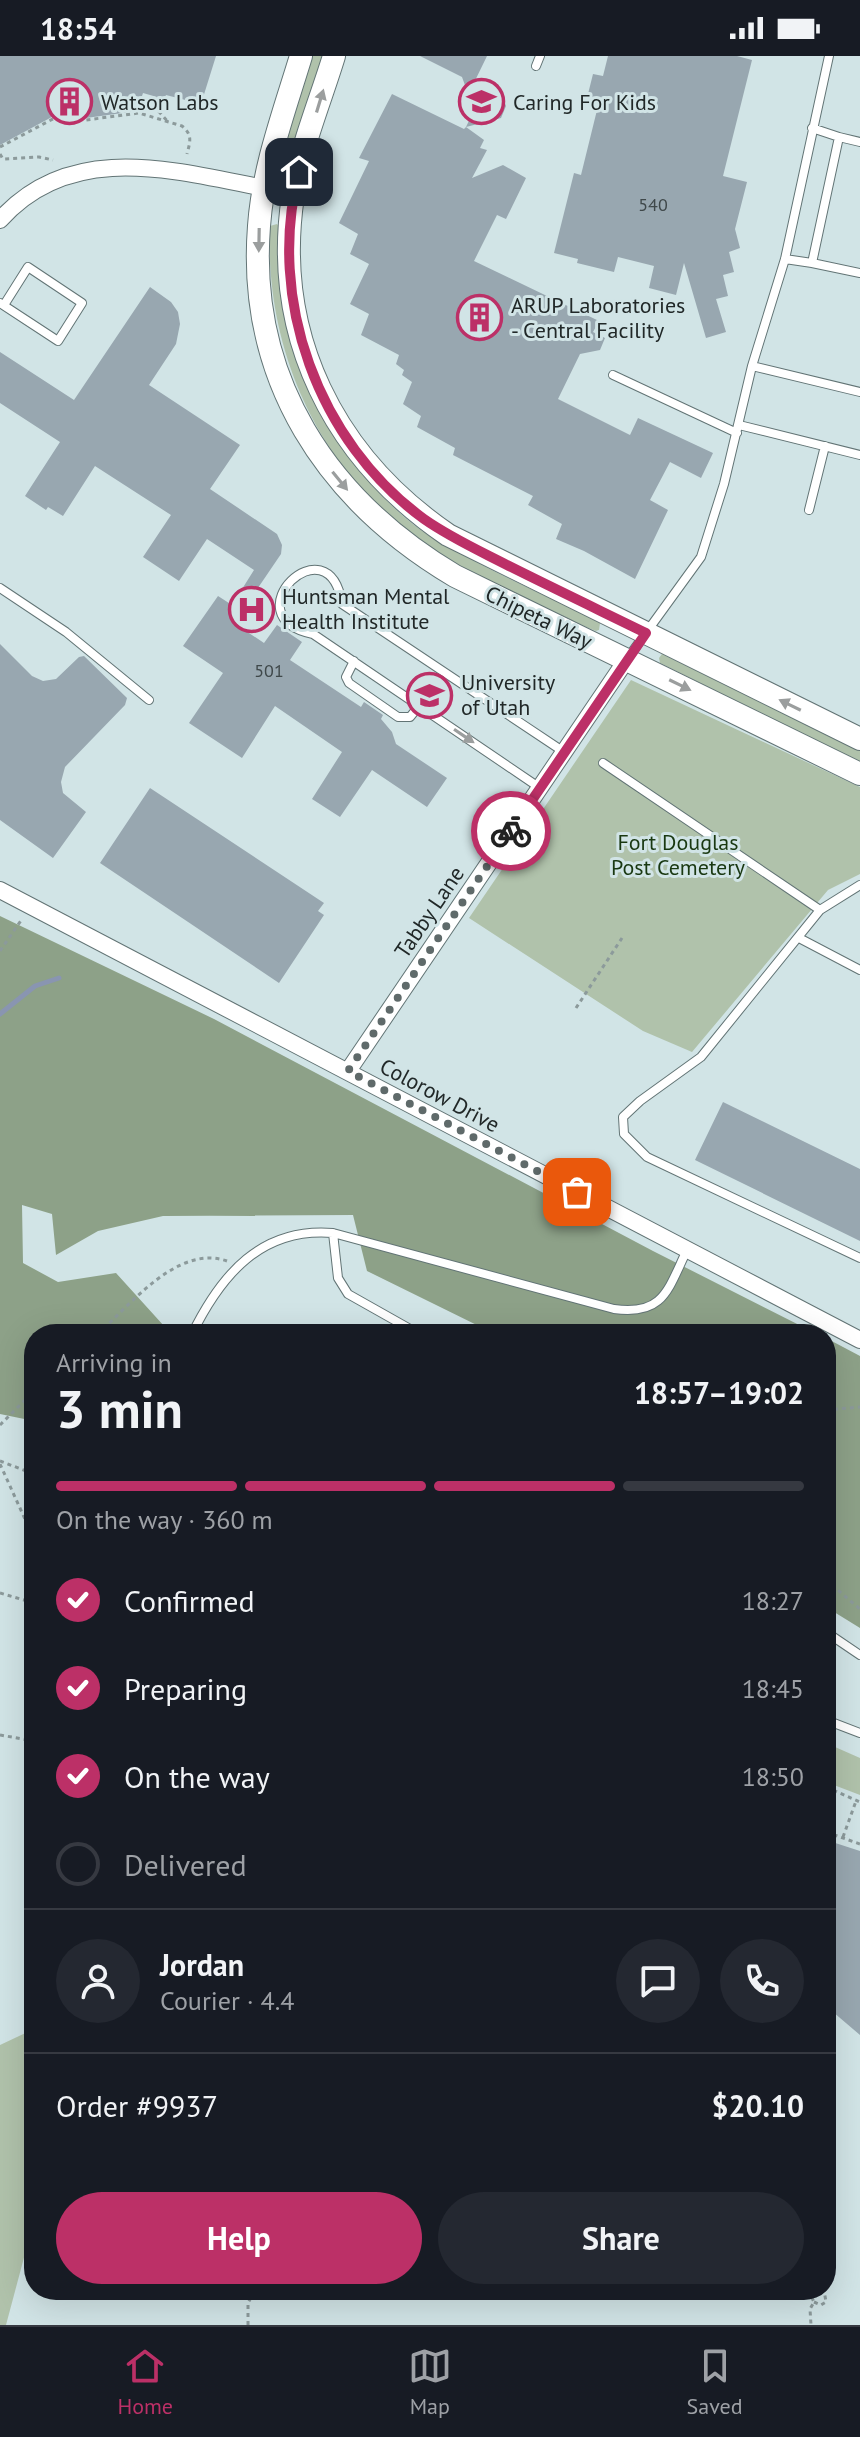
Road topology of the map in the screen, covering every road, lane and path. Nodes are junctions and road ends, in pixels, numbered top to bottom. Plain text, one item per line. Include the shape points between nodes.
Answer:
1 (301, 56) edge
2 (334, 56) edge
3 (540, 56) edge
4 (819, 56) edge
5 (829, 58) edge
6 (536, 66) dead end
7 (158, 98) dead end
8 (168, 122) junction
9 (812, 128) junction
10 (839, 137) junction
11 (860, 142) edge
12 (0, 147) edge
13 (0, 154) edge
14 (187, 154) dead end
15 (53, 160) dead end
16 (264, 189) junction
17 (293, 193) junction
18 (0, 220) edge
19 (785, 259) junction
20 (812, 263) junction
21 (860, 273) edge
22 (2, 304) edge
23 (752, 366) junction
24 (613, 375) dead end
25 (860, 392) edge
26 (738, 429) junction
27 (825, 446) junction
28 (860, 455) edge
29 (809, 510) dead end
30 (0, 588) edge
31 (646, 633) junction
32 (627, 659) junction
33 (354, 661) junction
34 (149, 700) dead end
35 (419, 706) junction
36 (860, 739) edge
37 (564, 752) junction
38 (603, 763) dead end
39 (860, 774) edge
40 (540, 788) junction
41 (860, 885) edge
42 (0, 890) edge
43 (30, 906) junction
44 (820, 910) junction
45 (622, 938) dead end
46 (799, 938) junction
47 (0, 951) edge
48 (860, 970) edge
49 (576, 1008) dead end
50 (348, 1071) junction
51 (333, 1233) junction
52 (687, 1250) junction
53 (860, 1258) edge
54 (238, 1264) junction
55 (109, 1324) edge
56 (197, 1324) edge
57 (401, 1324) edge
58 (829, 1324) edge
59 (836, 1328) edge
60 (860, 1340) edge
61 (24, 1401) edge
62 (860, 1407) edge
63 (836, 1409) edge
64 (0, 1425) edge
65 (0, 1462) edge
66 (24, 1470) edge
67 (24, 1516) edge
68 (836, 1589) edge
69 (0, 1593) edge
70 (24, 1600) edge
71 (860, 1609) edge
72 (836, 1639) edge
73 (860, 1655) edge
74 (836, 1724) edge
75 (860, 1733) edge
76 (0, 1735) edge
77 (24, 1739) edge
78 (836, 1791) edge
79 (858, 1801) edge
80 (836, 1835) edge
81 (843, 1837) junction
82 (860, 1844) edge
83 (250, 2300) edge
84 (826, 2300) edge
85 (814, 2302) joint
86 (248, 2325) edge
87 (811, 2325) edge

1 - 16 street, Chipeta Way
17 -> 2 street, Chipeta Way
3 - 6 lane
4 - 5 lane
5 - 9 lane
7 - 8 path via 154,106
8 - 12 path via 139,113 86,120 64,113
8 - 14 path via 190,133
9 - 10 lane
9 - 19 lane
10 - 11 lane
10 - 20 lane
13 - 15 path via 3,159
16 - 17 street
16 - 18 street via 151,168 101,167 48,183
16 -> 32 street, Chipeta Way via 258,263 271,349 291,405 339,481 381,524 429,560
17 - 31 street, Chipeta Way via 291,283 302,343 323,398 355,450 398,497 448,535
19 - 20 lane
19 - 23 lane
20 - 21 lane
22 - 22 lane via 58,341 82,303 28,267
23 - 25 lane
23 - 26 lane
24 - 26 lane
26 - 27 lane
26 - 31 lane via 701,557
27 - 28 lane
27 - 29 lane
30 - 34 lane via 66,632
31 - 32 lane
36 -> 31 street, Chipeta Way
32 - 37 street, Tabby Lane
32 -> 39 street, Chipeta Way
33 - 35 lane
33 - 35 lane via 346,677 361,692 398,717 410,717
33 - 37 lane via 294,628 283,615 280,602 291,578 303,571 330,576 340,589 342,604
35 -> 40 lane
37 - 40 street, Tabby Lane
38 - 44 lane
40 - 50 street, Tabby Lane
41 - 44 lane
42 - 43 street, Colorow Drive
43 - 47 path
43 - 50 street, Colorow Drive
44 - 46 lane
45 - 49 path
46 - 48 lane
46 - 53 lane via 701,1057 623,1117 624,1134 647,1157
50 - 52 street, Colorow Drive
51 - 52 lane via 632,1312 657,1302
51 - 54 lane via 316,1231 274,1242
51 - 57 lane via 338,1278 348,1294
52 - 58 street, Colorow Drive
54 - 55 path via 207,1257 177,1264
54 - 56 lane
59 - 60 street, Colorow Drive
61 - 64 path
62 - 63 path
65 - 66 path
65 - 67 path
68 - 71 path
69 - 70 path
72 - 73 lane
74 - 75 lane
76 - 77 path
78 - 79 path
79 - 81 path
80 - 81 path
81 - 82 path
83 - 86 path
84 - 85 path via 821,2305
85 - 87 path

